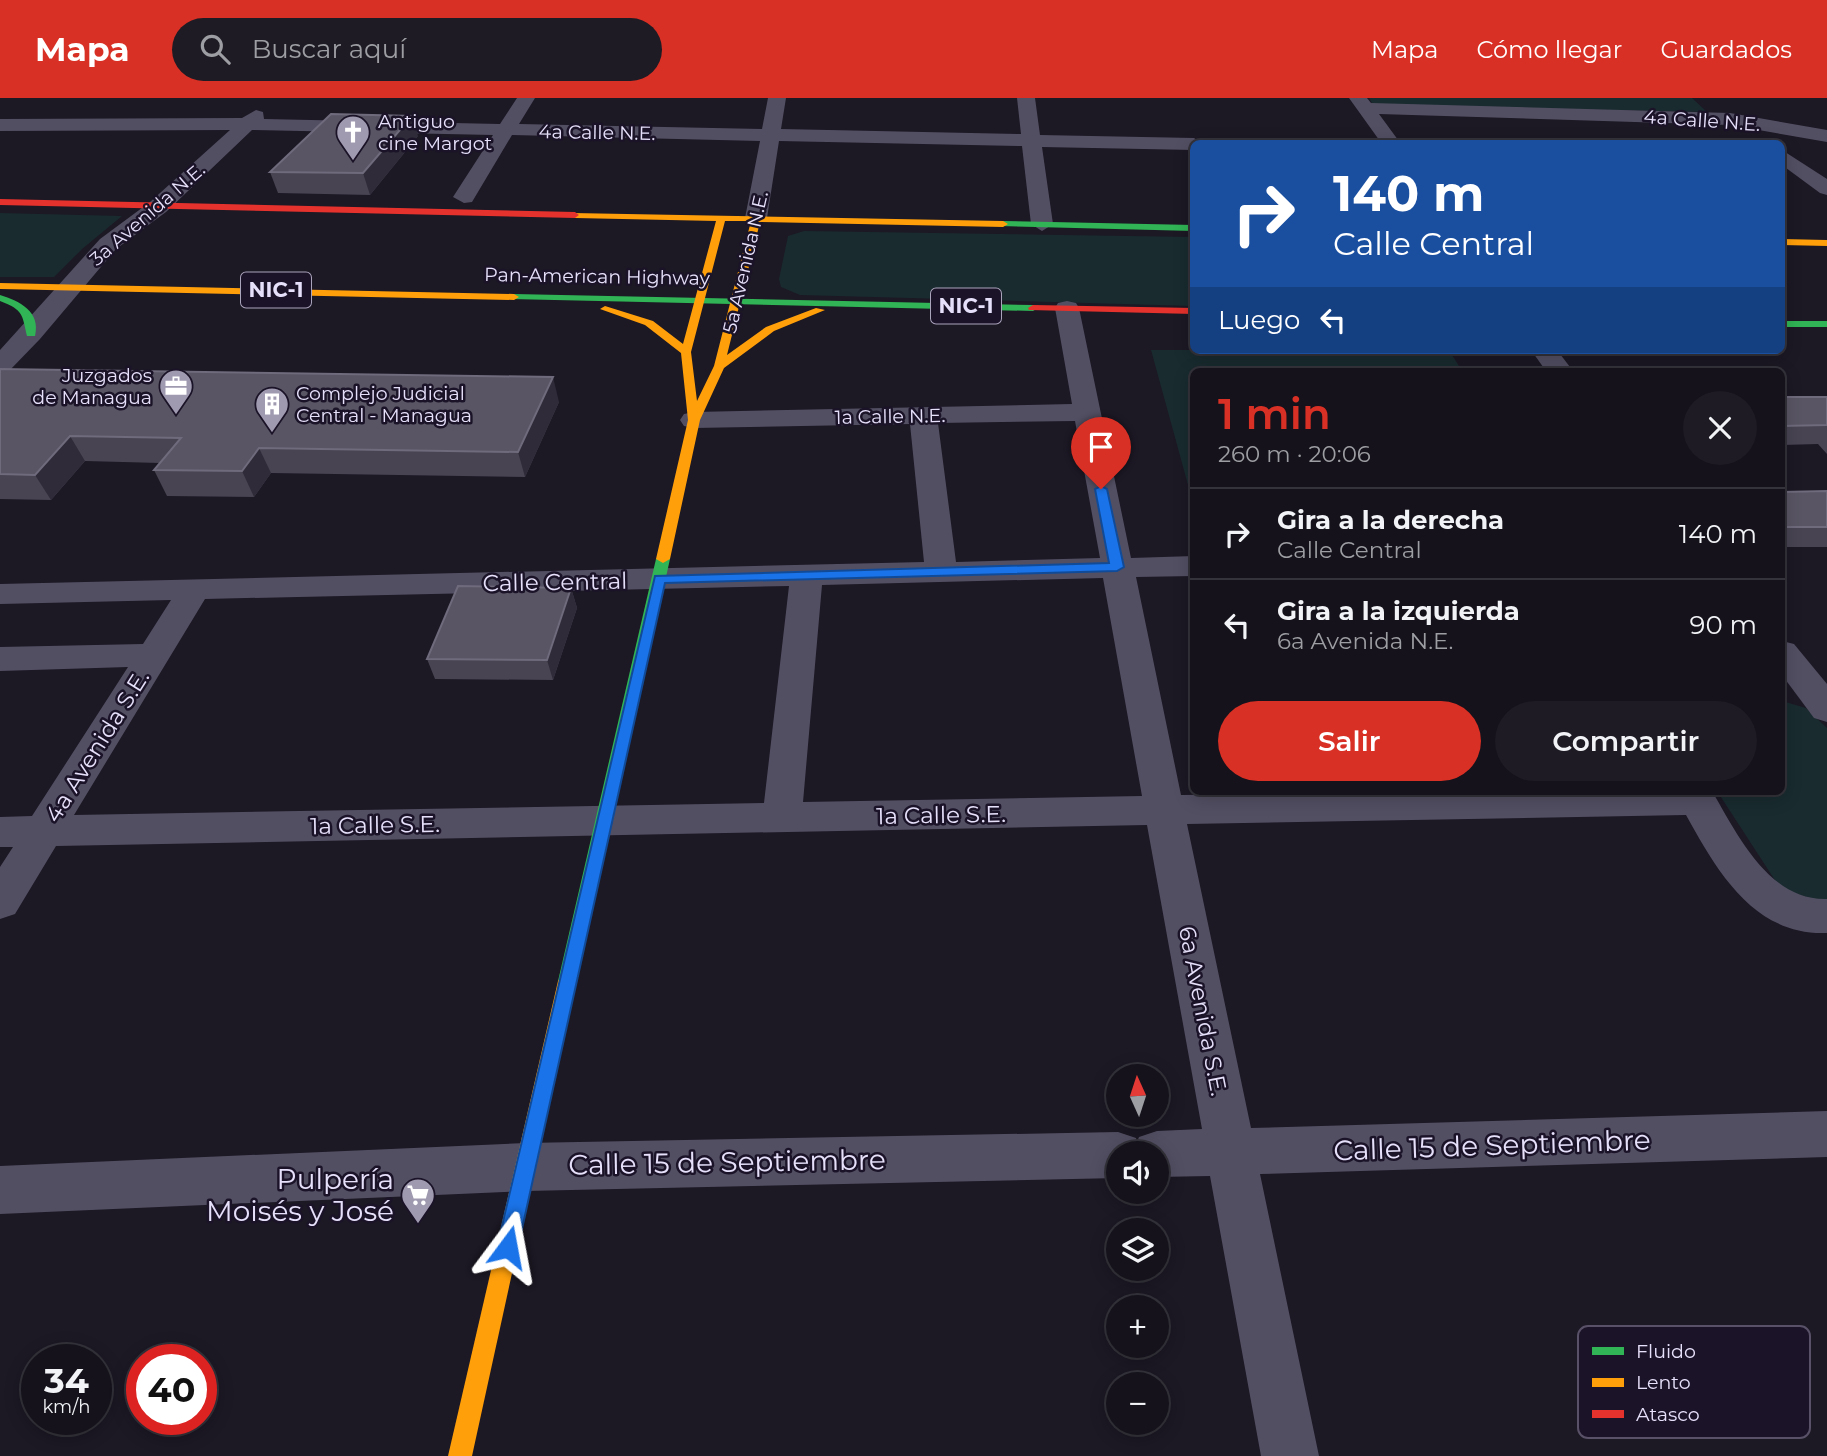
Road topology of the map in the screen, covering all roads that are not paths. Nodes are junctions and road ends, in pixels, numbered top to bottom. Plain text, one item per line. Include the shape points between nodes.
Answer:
1 (271, 98) edge
2 (526, 98) edge
3 (777, 98) edge
4 (1026, 98) edge
5 (1706, 98) edge
6 (1362, 103) edge
7 (1542, 113) junction
8 (1730, 119) junction
9 (248, 124) junction
10 (0, 125) edge
11 (507, 130) junction
12 (770, 136) junction
13 (1567, 136) dead end
14 (1827, 136) edge
15 (1389, 140) edge
16 (1759, 140) edge
17 (1031, 141) junction
18 (1190, 144) edge
19 (1785, 158) edge
20 (1827, 189) edge
21 (774, 195) junction
22 (464, 197) dead end
23 (0, 202) edge
24 (158, 206) junction
25 (721, 217) junction
26 (747, 218) junction
27 (839, 219) junction
28 (1042, 224) junction
29 (1190, 228) edge
30 (1785, 242) edge
31 (1827, 243) edge
32 (70, 285) junction
33 (0, 286) edge
34 (481, 295) junction
35 (0, 298) edge
36 (700, 299) junction
37 (738, 300) junction
38 (878, 303) junction
39 (1067, 308) junction
40 (1190, 311) edge
41 (1785, 324) edge
42 (1827, 324) edge
43 (31, 334) junction
44 (686, 352) junction
45 (1547, 354) edge
46 (0, 365) edge
47 (719, 366) junction
48 (1558, 368) edge
49 (1086, 412) junction
50 (922, 416) junction
51 (694, 420) junction
52 (1190, 566) edge
53 (1117, 567) junction
54 (941, 572) junction
55 (806, 576) junction
56 (660, 579) junction
57 (194, 590) junction
58 (0, 594) edge
59 (153, 655) junction
60 (1785, 657) edge
61 (0, 659) edge
62 (1807, 696) edge
63 (1695, 795) edge
64 (1164, 810) junction
65 (782, 818) junction
66 (604, 821) junction
67 (44, 831) junction
68 (0, 832) edge
69 (0, 902) edge
70 (1827, 916) edge
71 (1827, 1134) edge
72 (1231, 1153) junction
73 (1169, 1154) edge
74 (1106, 1155) edge
75 (526, 1167) junction
76 (0, 1189) edge
77 (460, 1456) edge
78 (1290, 1456) edge

1 - 9 street, 3a Avenida N.E.
2 - 11 street
3 - 12 street, 5a Avenida N.E.
4 - 17 street
5 - 8 street
6 - 7 street, 4a Calle N.E.
6 - 15 street
7 - 8 street, 4a Calle N.E.
7 - 13 street
8 - 14 street, 4a Calle N.E.
8 - 16 street
9 - 10 street, 4a Calle N.E.
9 - 11 street, 4a Calle N.E.
9 - 24 street, 3a Avenida N.E.
11 - 12 street, 4a Calle N.E.
11 - 22 street
12 - 17 street, 4a Calle N.E.
12 - 21 street, 5a Avenida N.E.
17 - 18 street, 4a Calle N.E.
17 - 28 street
19 - 20 street
21 - 26 street, 5a Avenida N.E.
21 - 27 main road
23 - 24 main road
24 - 25 main road
24 - 32 street, 3a Avenida N.E. via 108,244
25 - 26 main road
25 - 36 main road, 5a Avenida N.E.
26 - 27 main road
26 - 37 main road, 5a Avenida N.E.
27 - 28 main road
28 - 29 main road
30 - 31 main road
32 - 33 main road, Pan-American Highway / NIC-1
32 - 34 main road, Pan-American Highway / NIC-1
32 - 43 street, 3a Avenida N.E.
34 - 36 main road, Pan-American Highway / NIC-1
34 - 44 main road via 632,315 657,326
35 - 43 main road via 31,314
36 - 37 main road, Pan-American Highway / NIC-1
36 - 44 main road, 5a Avenida N.E.
37 - 38 main road, Pan-American Highway / NIC-1
37 - 47 main road, 5a Avenida N.E.
38 - 39 main road, Pan-American Highway / NIC-1
38 - 47 main road via 784,321
39 - 40 main road, Pan-American Highway / NIC-1
39 - 49 street, 6a Avenida S.E.
41 - 42 main road
43 - 46 street, 3a Avenida N.E.
44 - 51 main road, 5a Avenida N.E.
45 - 48 street
47 - 51 main road, 5a Avenida N.E.
49 - 50 street, 1a Calle N.E.
49 - 53 street, 6a Avenida S.E.
50 - 51 street, 1a Calle N.E.
50 - 54 street
51 - 56 main road, 5a Avenida N.E.
52 - 53 street, Calle Central
53 - 54 street, Calle Central
53 - 64 street, 6a Avenida S.E.
54 - 55 street, Calle Central
55 - 56 street, Calle Central
55 - 65 street
56 - 57 street, Calle Central
56 - 66 main road, 5a Avenida N.E.
57 - 58 street, Calle Central
57 - 59 street, 4a Avenida S.E.
59 - 61 street
59 - 67 street, 4a Avenida S.E.
60 - 62 street
63 - 64 street, 1a Calle S.E.
63 - 70 street, 1a Calle S.E. via 1749,881 1772,902 1802,916
64 - 65 street, 1a Calle S.E.
64 - 72 street, 6a Avenida S.E.
65 - 66 street, 1a Calle S.E.
66 - 67 street, 1a Calle S.E.
66 - 75 main road, 5a Avenida N.E.
67 - 68 street, 1a Calle S.E.
67 - 69 street, 4a Avenida S.E.
71 - 72 street, Calle 15 de Septiembre
72 - 73 street, Calle 15 de Septiembre
72 - 78 street, 6a Avenida S.E.
74 - 75 street, Calle 15 de Septiembre
75 - 76 street, Calle 15 de Septiembre
75 - 77 main road, 5a Avenida N.E.

